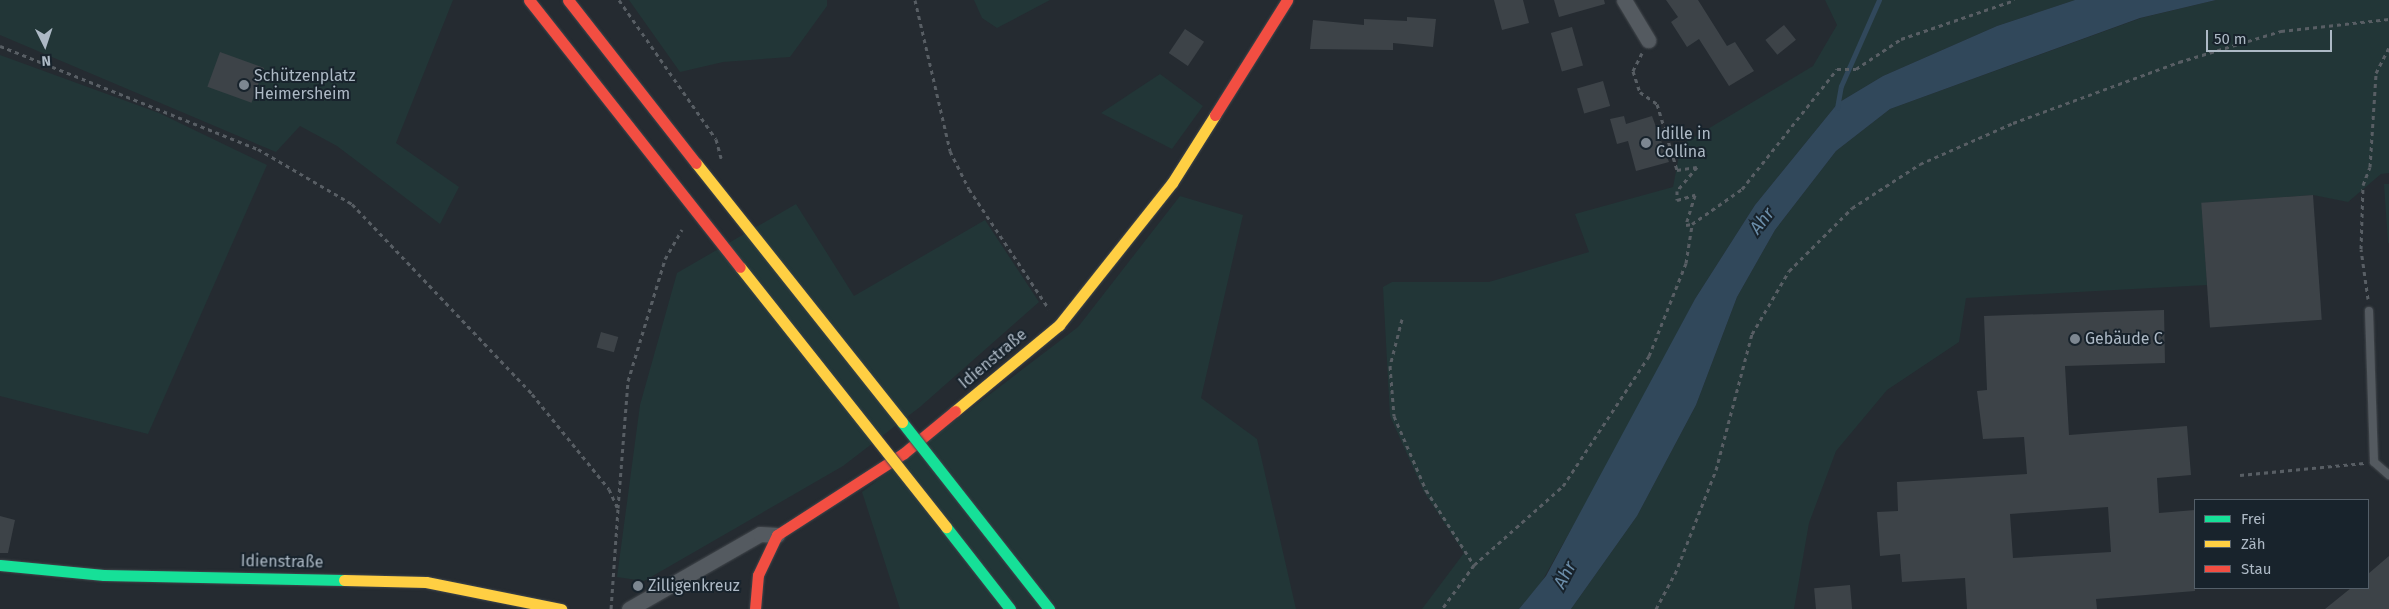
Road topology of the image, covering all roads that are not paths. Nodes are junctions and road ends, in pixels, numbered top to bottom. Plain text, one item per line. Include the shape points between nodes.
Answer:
1 (529, 0) edge
2 (568, 0) edge
3 (1287, 0) edge
4 (1624, 0) edge
5 (1648, 40) road end
6 (2369, 311) road end
7 (2389, 475) edge
8 (777, 535) junction
9 (0, 565) edge
10 (561, 609) edge
11 (629, 609) edge
12 (754, 609) edge
13 (1010, 609) edge
14 (1049, 609) edge

1 - 13 main road, bridge
2 - 14 main road, bridge
3 - 8 main road, Idienstraße via 1172,183 1059,325 904,453
4 - 5 street
6 - 7 lane via 2374,462
8 - 11 street, Idienstraße via 760,534
8 - 12 main road via 758,575
9 - 10 main road, Idienstraße via 104,575 426,582

